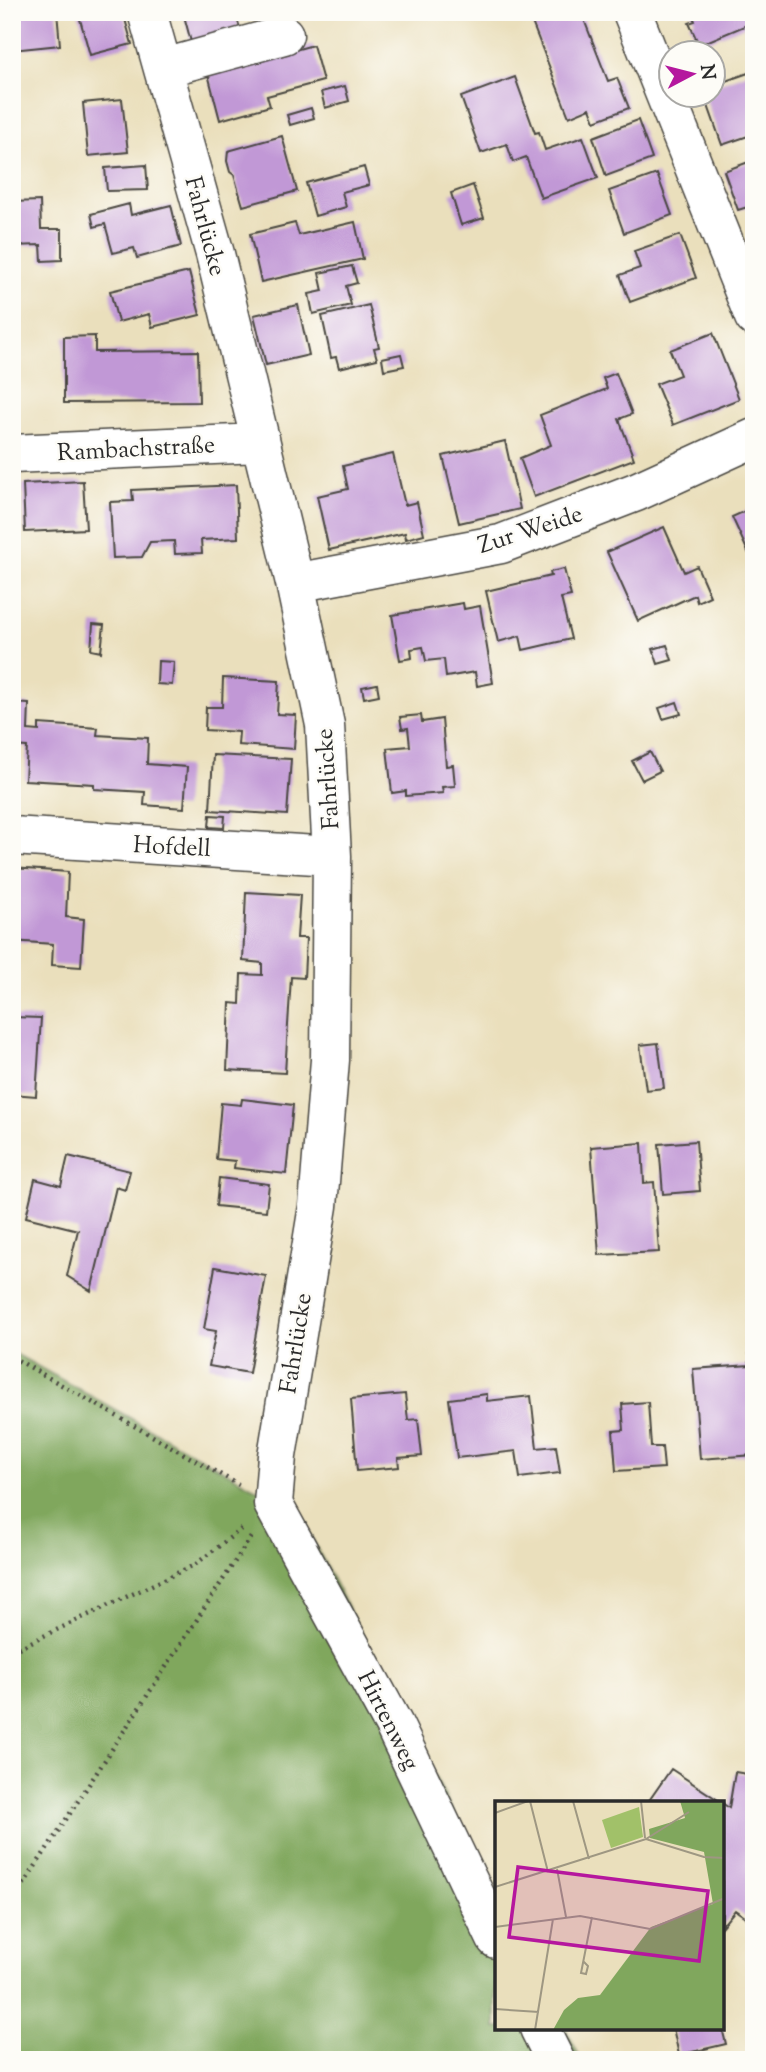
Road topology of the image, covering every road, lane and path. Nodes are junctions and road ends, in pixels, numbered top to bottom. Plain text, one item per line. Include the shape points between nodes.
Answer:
1 (147, 12) edge
2 (632, 12) edge
3 (284, 35) dead end
4 (164, 68) junction
5 (754, 317) edge
6 (754, 438) edge
7 (259, 443) junction
8 (12, 454) edge
9 (295, 583) junction
10 (12, 836) edge
11 (332, 856) junction
12 (12, 1357) edge
13 (273, 1504) junction
14 (12, 1651) edge
15 (12, 1902) edge
16 (495, 1937) edge
17 (540, 2030) edge
18 (555, 2060) edge

1 - 4 street, Fahrlücke
2 - 5 street
3 - 4 street
4 - 7 street, Fahrlücke via 215,254
6 - 9 street, Zur Weide via 636,492 501,544
7 - 8 street, Rambachstraße
7 - 9 street, Fahrlücke
9 - 11 street, Fahrlücke via 325,725
10 - 11 street, Hofdell
11 - 13 street, Fahrlücke via 330,1060 318,1206
12 - 13 path
13 - 14 path via 196,1564
13 - 15 path
13 - 16 street, Hirtenweg via 394,1725
17 - 18 street

